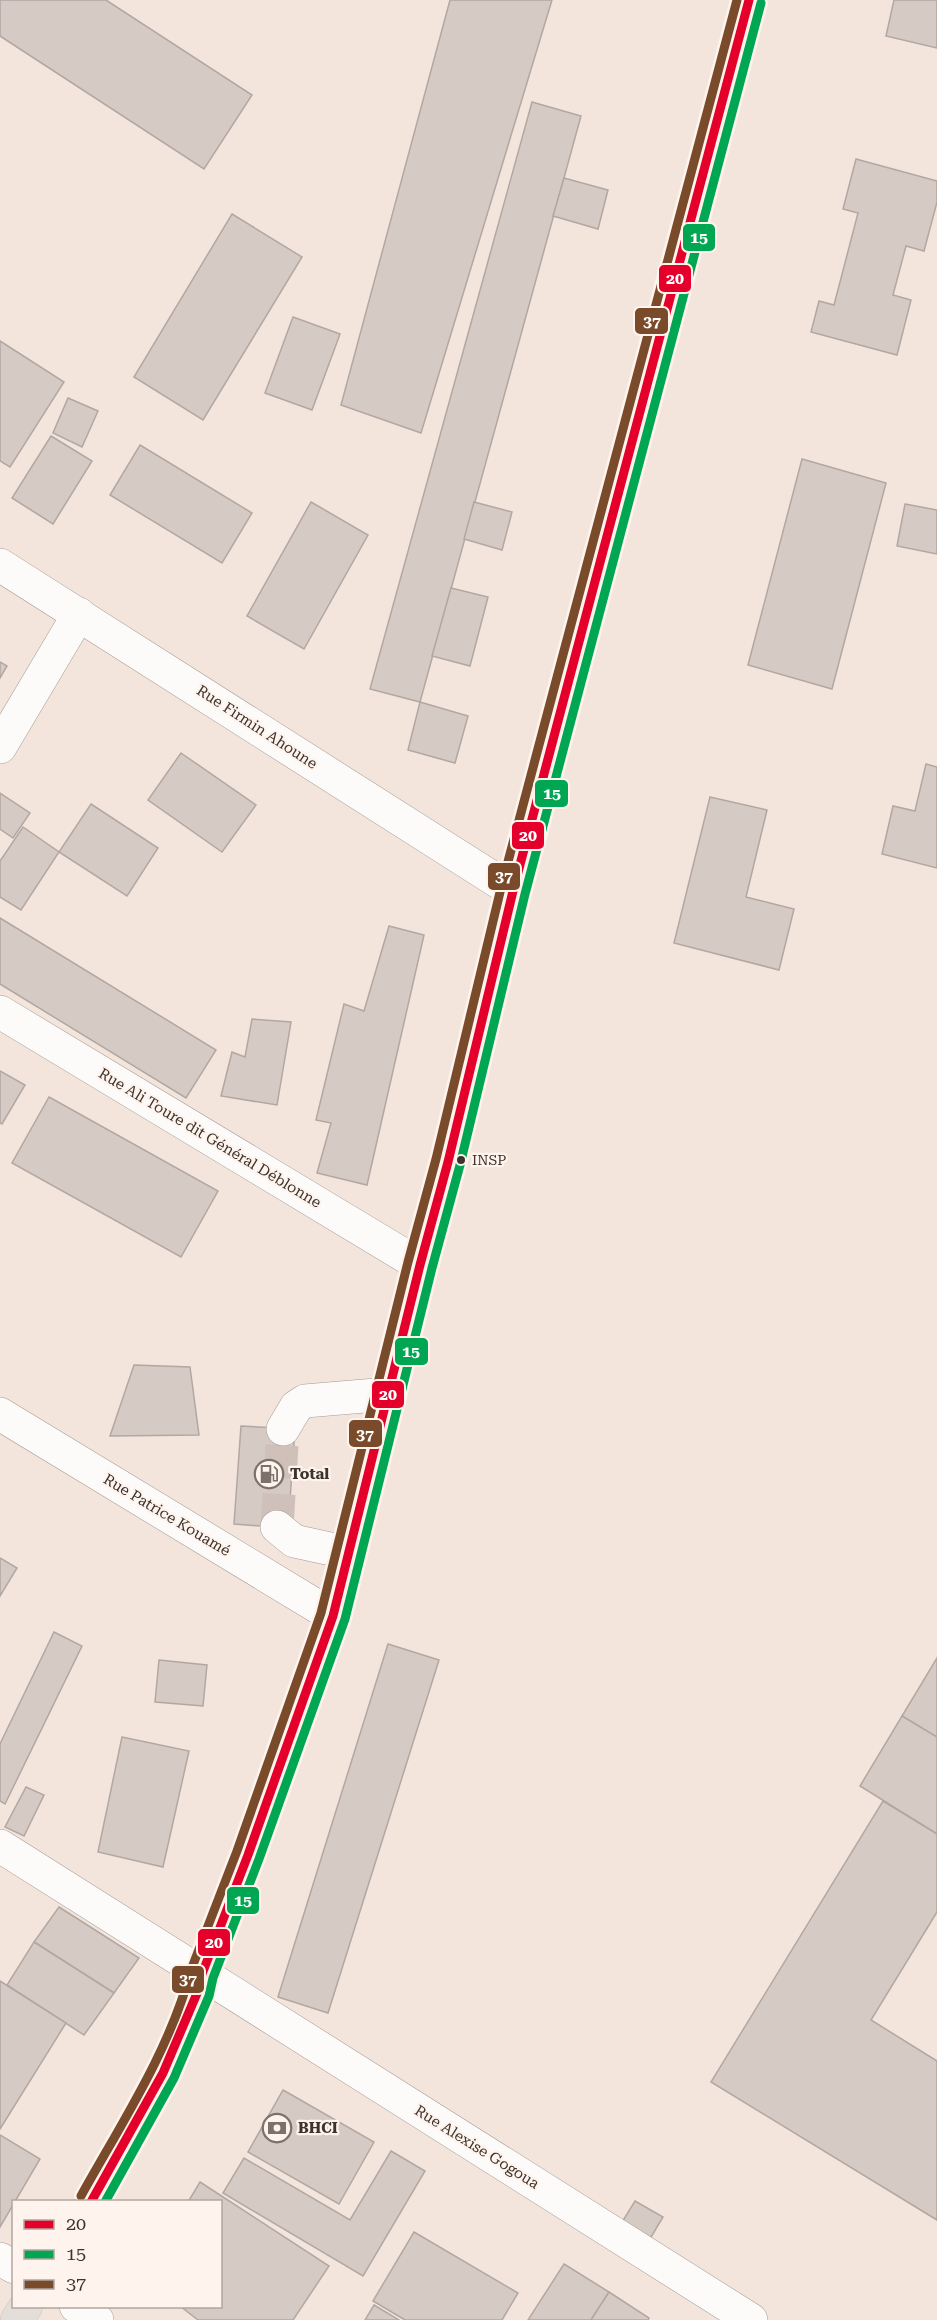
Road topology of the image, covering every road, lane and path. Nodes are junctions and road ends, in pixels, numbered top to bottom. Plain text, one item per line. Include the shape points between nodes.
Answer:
1 (749, 0) edge
2 (0, 565) edge
3 (79, 614) junction
4 (0, 747) edge
5 (513, 891) junction
6 (0, 1012) edge
7 (420, 1265) junction
8 (388, 1394) junction
9 (2, 1422) edge
10 (284, 1429) tunnel mouth
11 (277, 1527) dead end
12 (349, 1552) junction
13 (333, 1616) junction
14 (0, 1846) edge
15 (202, 1974) junction
16 (92, 2200) edge
17 (78, 2308) edge
18 (97, 2320) edge
19 (751, 2320) edge

1 - 5 main road
2 - 3 street, Rue Firmin Ahoune
3 - 4 street
3 - 5 street, Rue Firmin Ahoune
5 - 7 main road
6 - 7 street, Rue Ali Toure dit Général Déblonne
7 - 8 main road
8 - 10 street via 305,1401 296,1407
8 - 12 main road
9 - 13 street, Rue Patrice Kouamé
11 - 12 street via 294,1540
12 - 13 main road
13 - 15 main road
14 - 15 street, Rue Alexise Gogoua
15 - 16 main road via 163,2073
15 - 19 street, Rue Alexise Gogoua
17 - 18 street

